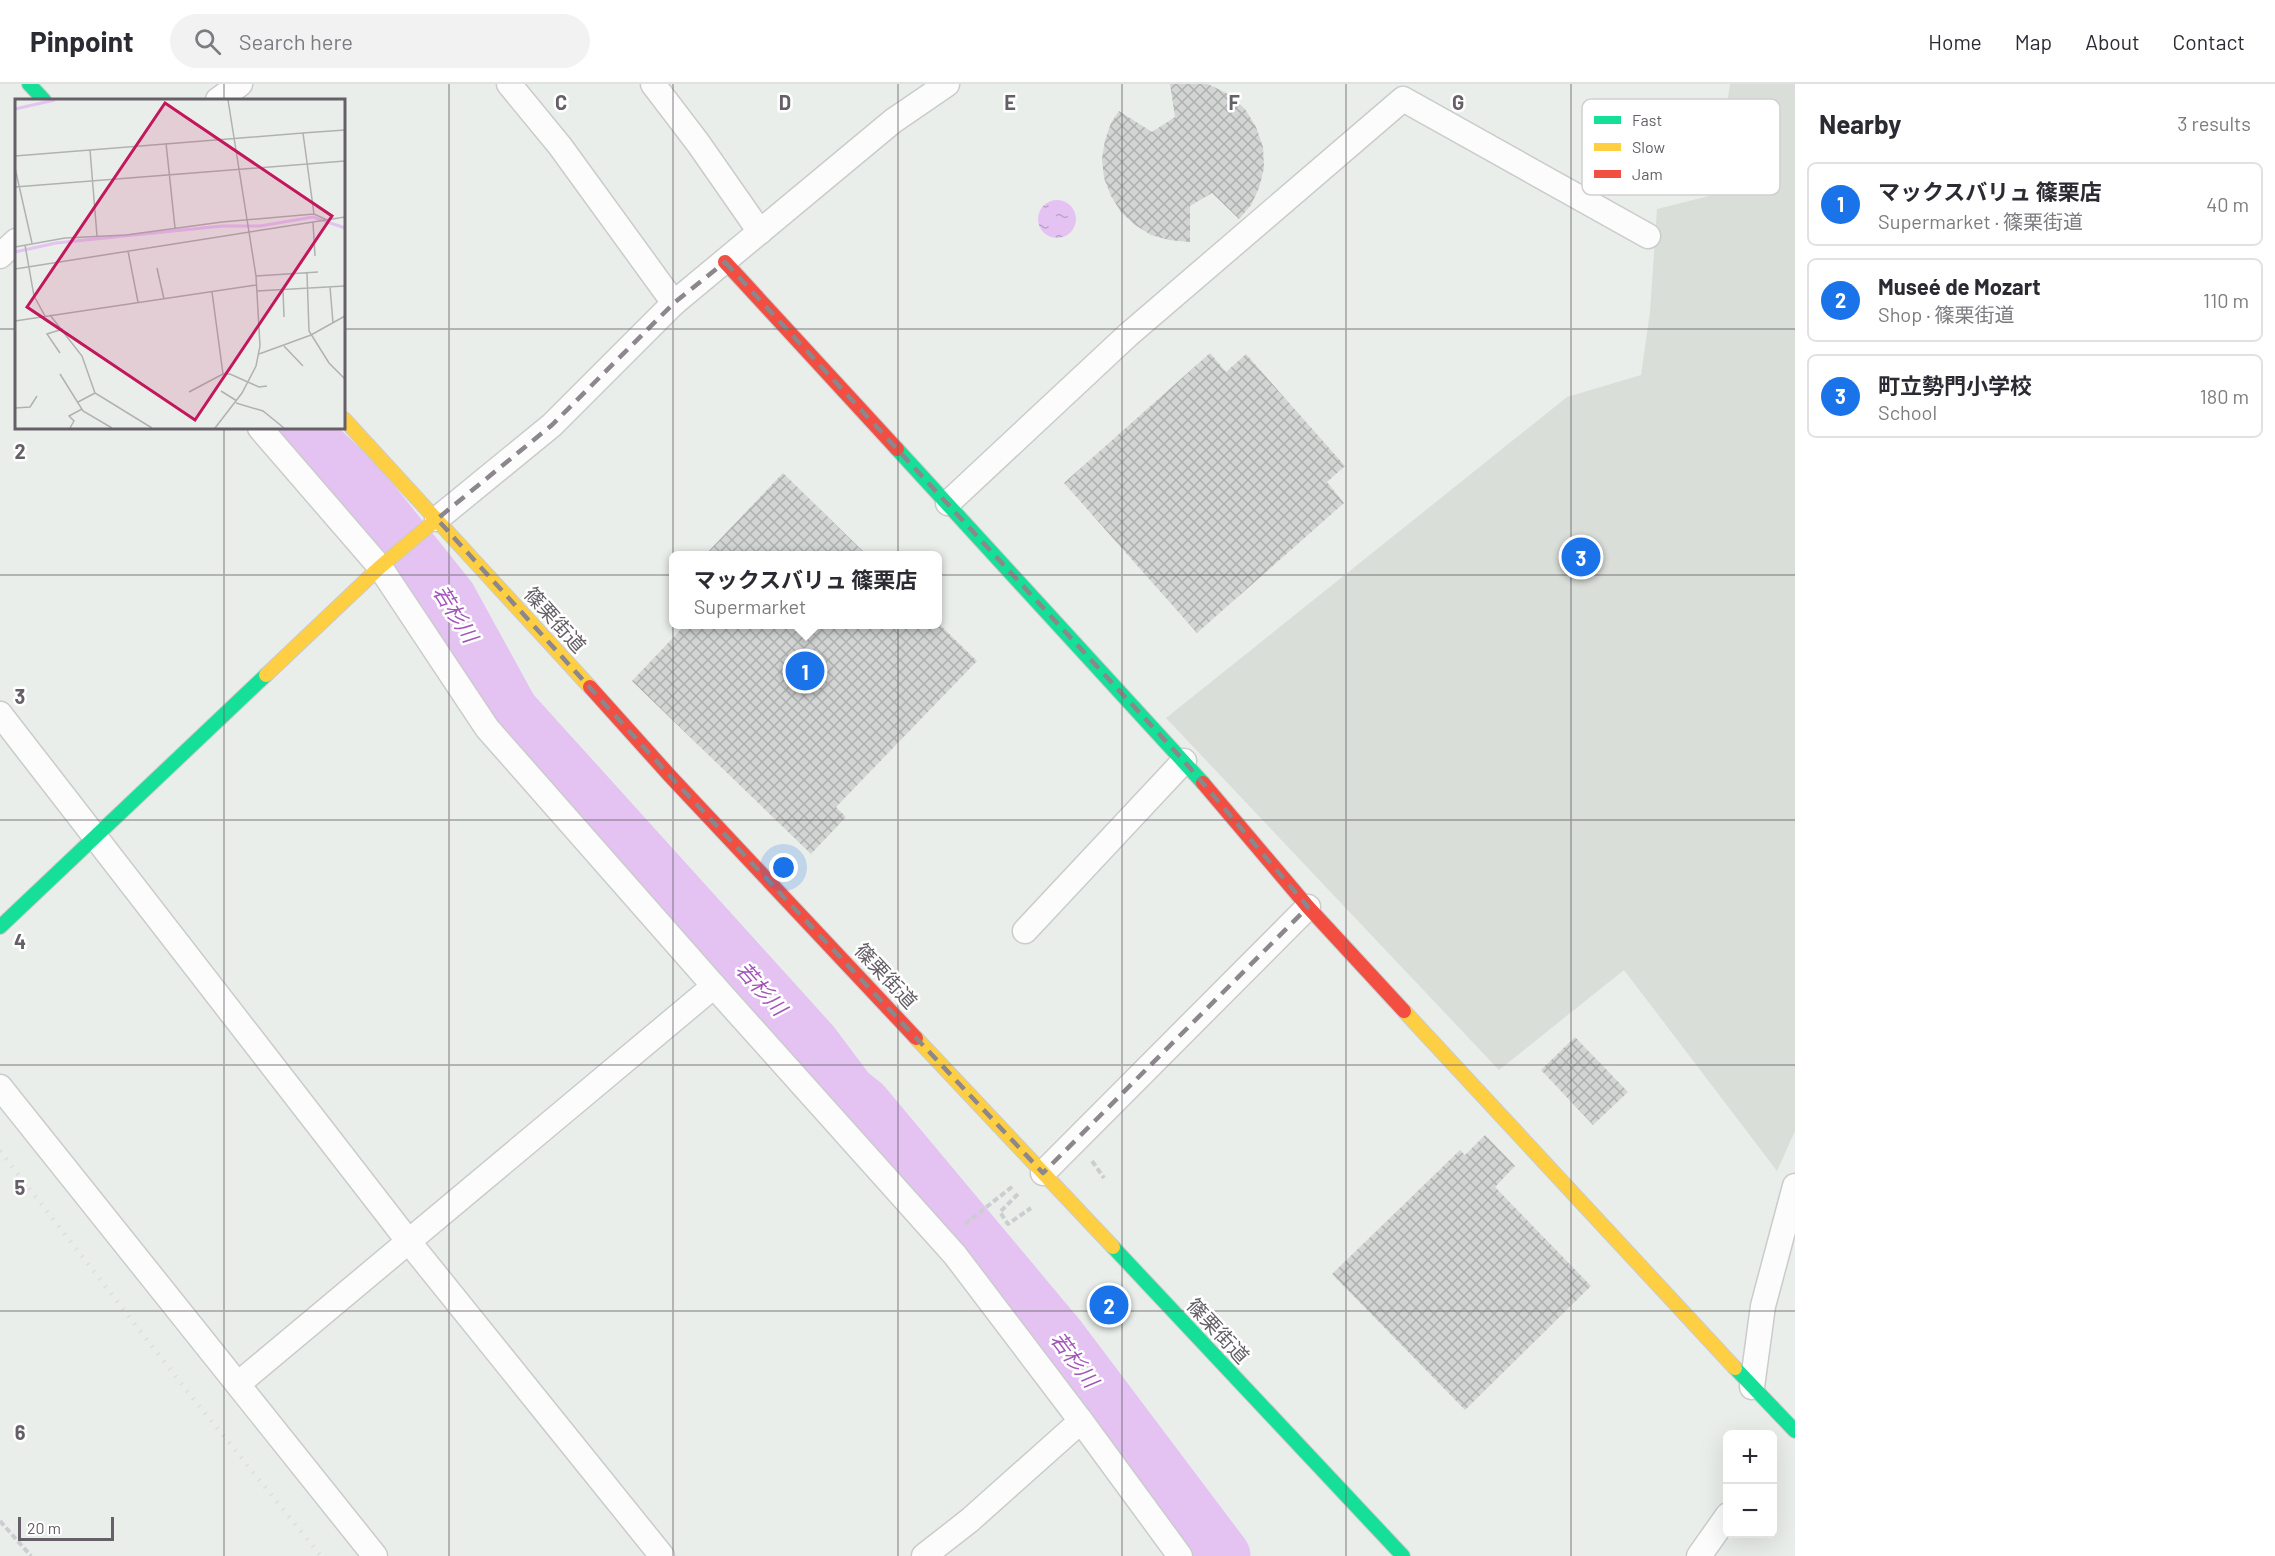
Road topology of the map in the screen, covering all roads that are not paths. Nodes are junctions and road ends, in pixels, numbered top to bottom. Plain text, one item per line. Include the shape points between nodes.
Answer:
1 (29, 84) edge
2 (240, 84) edge
3 (509, 84) edge
4 (653, 84) edge
5 (947, 84) edge
6 (1397, 92) edge
7 (43, 99) edge
8 (219, 99) edge
9 (760, 232) junction
10 (1648, 236) dead end
11 (15, 242) edge
12 (0, 256) edge
13 (725, 262) junction
14 (674, 303) junction
15 (345, 420) edge
16 (261, 429) edge
17 (948, 503) junction
18 (437, 519) junction
19 (388, 561) junction
20 (0, 714) edge
21 (1184, 761) junction
22 (96, 835) junction
23 (1308, 906) junction
24 (0, 927) edge
25 (1025, 931) dead end
26 (714, 986) junction
27 (0, 1087) edge
28 (1040, 1168) junction
29 (1795, 1186) edge
30 (409, 1242) junction
31 (1787, 1255) edge
32 (238, 1384) junction
33 (1752, 1387) junction
34 (1081, 1420) junction
35 (1771, 1423) edge
36 (1795, 1431) edge
37 (1723, 1522) edge
38 (375, 1556) edge
39 (662, 1556) edge
40 (924, 1556) edge
41 (1180, 1556) edge
42 (1403, 1556) edge
43 (1699, 1556) edge

1 - 7 street
2 - 8 street
3 - 14 street via 560,146
4 - 9 street
5 - 9 street via 893,121
6 - 10 street
6 - 17 street
9 - 13 street
11 - 12 street
13 - 14 street
13 - 17 street
14 - 18 street via 552,425
15 - 18 street, 篠栗街道
16 - 19 street
17 - 21 street
18 - 19 street
18 - 28 street, 篠栗街道 via 670,776
19 - 22 street
19 - 26 street via 487,728
20 - 22 street
21 - 23 street
21 - 25 street
22 - 24 street
22 - 30 street
23 - 28 street
23 - 33 street
26 - 30 street
26 - 34 street via 943,1242
27 - 32 street
28 - 42 street, 篠栗街道
29 - 31 street
30 - 32 street
30 - 39 street
31 - 33 street via 1763,1306
32 - 38 street
33 - 35 street
34 - 40 street via 970,1521
34 - 41 street
35 - 36 street
37 - 43 street

